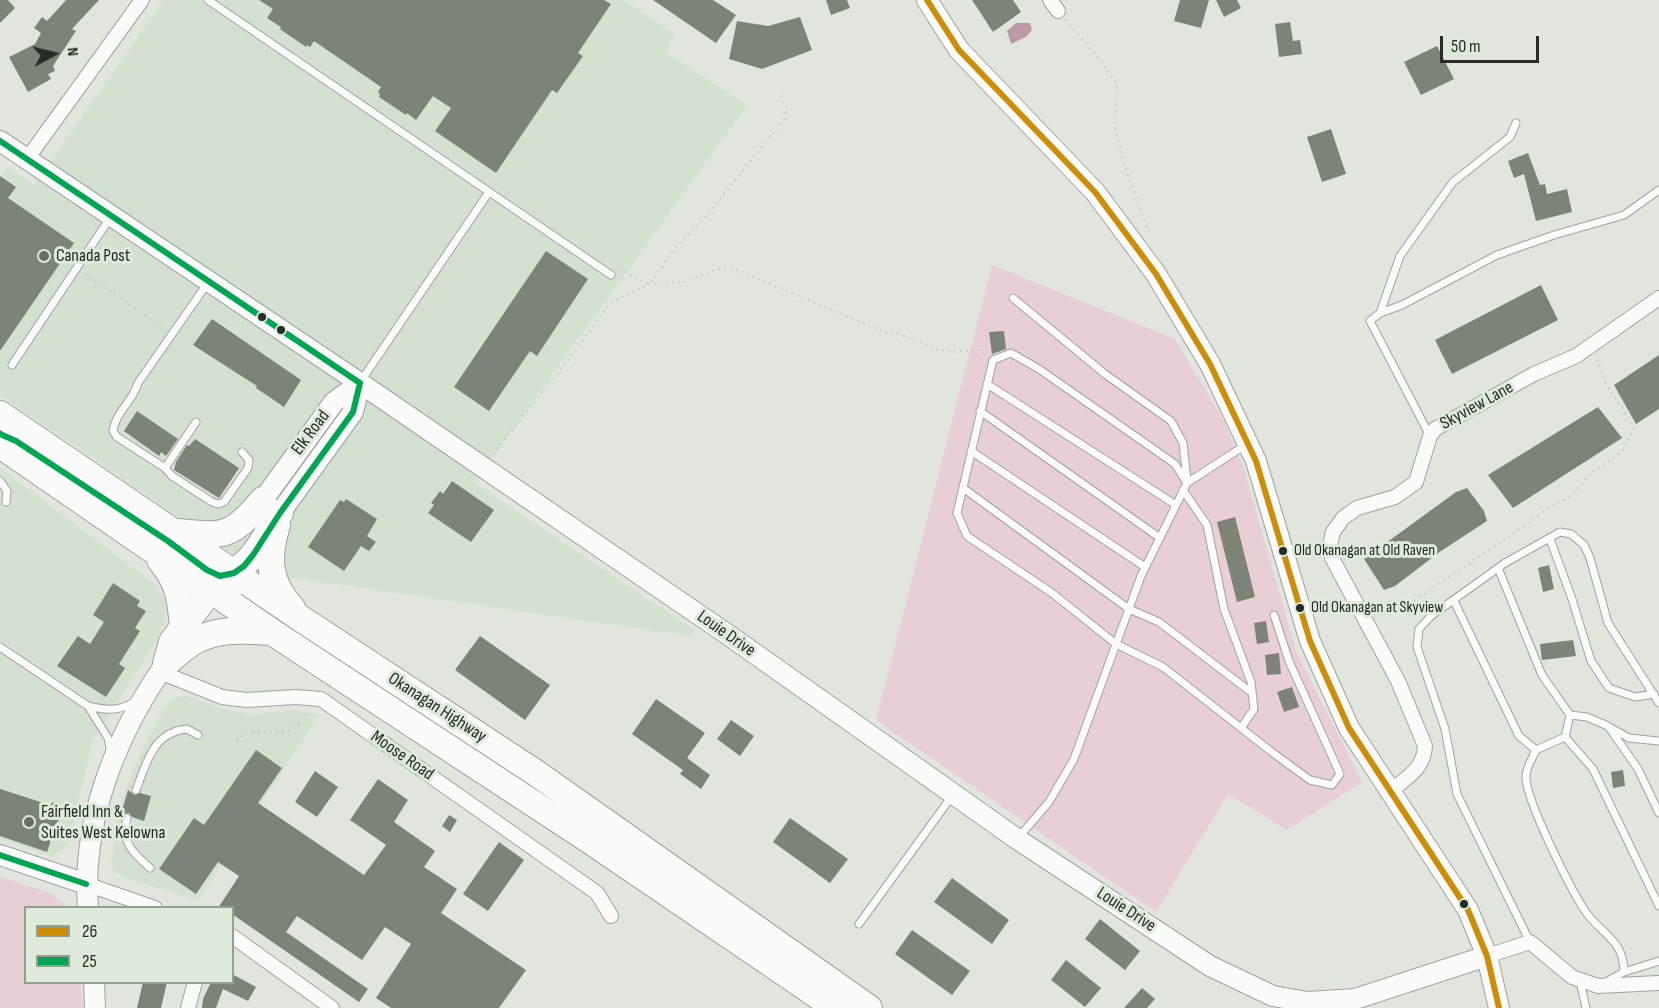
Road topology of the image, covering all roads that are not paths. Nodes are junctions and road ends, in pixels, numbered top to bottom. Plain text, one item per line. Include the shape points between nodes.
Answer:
1 (142, 0) edge
2 (208, 0) edge
3 (927, 0) edge
4 (1516, 123) dead end
5 (0, 141) edge
6 (27, 159) junction
7 (1659, 190) edge
8 (489, 192) junction
9 (111, 216) junction
10 (611, 275) dead end
11 (208, 282) junction
12 (1012, 298) dead end
13 (1659, 298) edge
14 (1380, 313) junction
15 (12, 365) dead end
16 (360, 383) junction
17 (987, 384) junction
18 (980, 411) junction
19 (0, 414) edge
20 (196, 422) dead end
21 (0, 434) edge
22 (1430, 436) junction
23 (1248, 444) junction
24 (0, 445) edge
25 (971, 451) junction
26 (242, 452) dead end
27 (165, 468) junction
28 (0, 481) edge
29 (1187, 483) junction
30 (963, 488) junction
31 (1183, 490) junction
32 (6, 502) dead end
33 (1176, 505) junction
34 (271, 506) junction
35 (175, 532) junction
36 (1160, 538) junction
37 (1550, 539) junction
38 (154, 552) junction
39 (1145, 567) junction
40 (1498, 568) junction
41 (234, 573) junction
42 (212, 591) junction
43 (1454, 601) junction
44 (1129, 609) junction
45 (1274, 615) dead end
46 (303, 620) junction
47 (183, 626) junction
48 (272, 632) junction
49 (1116, 644) junction
50 (0, 647) edge
51 (163, 668) junction
52 (1252, 693) junction
53 (147, 694) junction
54 (1654, 694) junction
55 (1659, 704) edge
56 (88, 706) junction
57 (1570, 715) junction
58 (1608, 726) junction
59 (1241, 728) junction
60 (198, 735) dead end
61 (1564, 737) junction
62 (1659, 741) edge
63 (1536, 750) junction
64 (112, 762) junction
65 (536, 773) junction
66 (136, 790) dead end
67 (1391, 791) junction
68 (954, 794) junction
69 (1659, 813) edge
70 (127, 818) dead end
71 (1017, 839) junction
72 (0, 855) edge
73 (150, 868) dead end
74 (86, 884) junction
75 (88, 906) edge
76 (149, 906) edge
77 (1659, 906) edge
78 (611, 916) dead end
79 (859, 924) dead end
80 (234, 937) edge
81 (1530, 942) junction
82 (1487, 956) junction
83 (1659, 961) edge
84 (1624, 972) junction
85 (1581, 981) junction
86 (1659, 983) edge
87 (94, 984) edge
88 (194, 984) edge
89 (1599, 987) junction
90 (95, 1008) edge
91 (188, 1008) edge
92 (332, 1008) edge
93 (836, 1008) edge
94 (869, 1008) edge
95 (1499, 1008) edge
96 (1586, 1008) edge

1 - 6 street
2 - 8 lane
3 - 23 street via 959,50 1095,192 1156,274 1210,364
4 - 14 lane via 1510,137 1453,182 1400,256
5 - 6 street, Louie Drive
6 - 9 street, Louie Drive
7 - 14 lane via 1624,215 1497,255
8 - 10 lane
8 - 16 lane
9 - 11 street, Louie Drive
9 - 15 lane
11 - 16 street, Louie Drive
11 - 27 lane via 138,383 112,431
12 - 29 lane via 1105,374 1171,421 1183,443
13 - 22 street, Skyview Lane via 1576,356 1534,374 1435,429
14 - 22 lane via 1370,321
16 - 34 street, Elk Road via 353,412
16 - 68 street, Louie Drive
17 - 18 lane
17 - 29 lane via 993,360 1011,353 1175,464
17 - 33 lane
18 - 25 lane
18 - 36 lane
19 - 35 highway, Okanagan Highway
20 - 27 lane
21 - 41 highway via 26,447 207,570 220,576
22 - 67 street, Skyview Lane via 1416,482 1395,497 1357,508 1343,518 1330,545 1332,558 1398,681 1425,746 1420,768
23 - 29 lane
23 - 67 street via 1310,641 1349,728
24 - 38 highway, Okanagan Highway
25 - 30 lane
25 - 39 lane
26 - 27 lane via 249,460 248,468 224,502 218,504
28 - 32 lane via 7,491
29 - 31 lane
30 - 44 lane
30 - 49 lane via 957,513 967,536 1052,593
31 - 33 lane
31 - 52 lane via 1207,525 1224,609
33 - 36 lane
34 - 35 highway via 234,530 212,536
34 - 41 highway via 253,555
34 - 46 highway via 276,587
35 - 41 highway, Okanagan Highway
36 - 39 lane
37 - 40 lane
37 - 54 lane via 1560,532 1571,534 1584,544 1608,623
37 - 54 lane via 1591,661 1609,688 1635,697
38 - 42 highway, Okanagan Highway
38 - 47 highway via 178,588
39 - 44 lane
40 - 43 lane
40 - 57 lane via 1542,675
41 - 46 highway, Okanagan Highway
42 - 47 highway
42 - 48 highway, Okanagan Highway
42 - 65 highway via 238,592 467,747
43 - 63 lane via 1519,736
43 - 81 lane via 1419,629 1417,647 1445,729 1457,794
44 - 49 lane
44 - 52 lane via 1159,622
45 - 59 lane via 1289,661 1340,774 1332,785 1310,780
46 - 65 highway, Okanagan Highway
47 - 51 highway via 172,642
48 - 51 highway via 212,634 193,642
48 - 93 highway, Okanagan Highway
49 - 59 lane via 1163,668
49 - 71 lane via 1074,759 1049,802
50 - 56 lane
51 - 53 street
51 - 78 street, Moose Road via 222,697 321,699 597,893
52 - 59 lane via 1254,709
53 - 56 lane via 125,708
53 - 64 street
54 - 55 lane
56 - 64 lane via 108,738
57 - 58 lane
57 - 61 lane
58 - 62 lane via 1629,738
58 - 69 lane via 1638,769
60 - 66 lane via 187,729 162,738 149,755
61 - 63 lane
61 - 77 lane via 1593,769
63 - 84 lane via 1526,776 1535,811 1587,914 1624,958
64 - 74 street via 97,810
65 - 94 highway, Okanagan Highway
67 - 82 street via 1468,910
68 - 71 street, Louie Drive
68 - 79 lane
70 - 73 lane via 125,839 132,852
71 - 82 street, Louie Drive via 1210,966 1273,996 1308,1002 1355,999
72 - 74 street
74 - 75 street
74 - 76 street
80 - 92 street
81 - 82 street
81 - 85 street
82 - 95 street
83 - 84 lane
84 - 89 lane
85 - 89 street
85 - 96 lane
86 - 89 street
87 - 90 street
88 - 91 street

